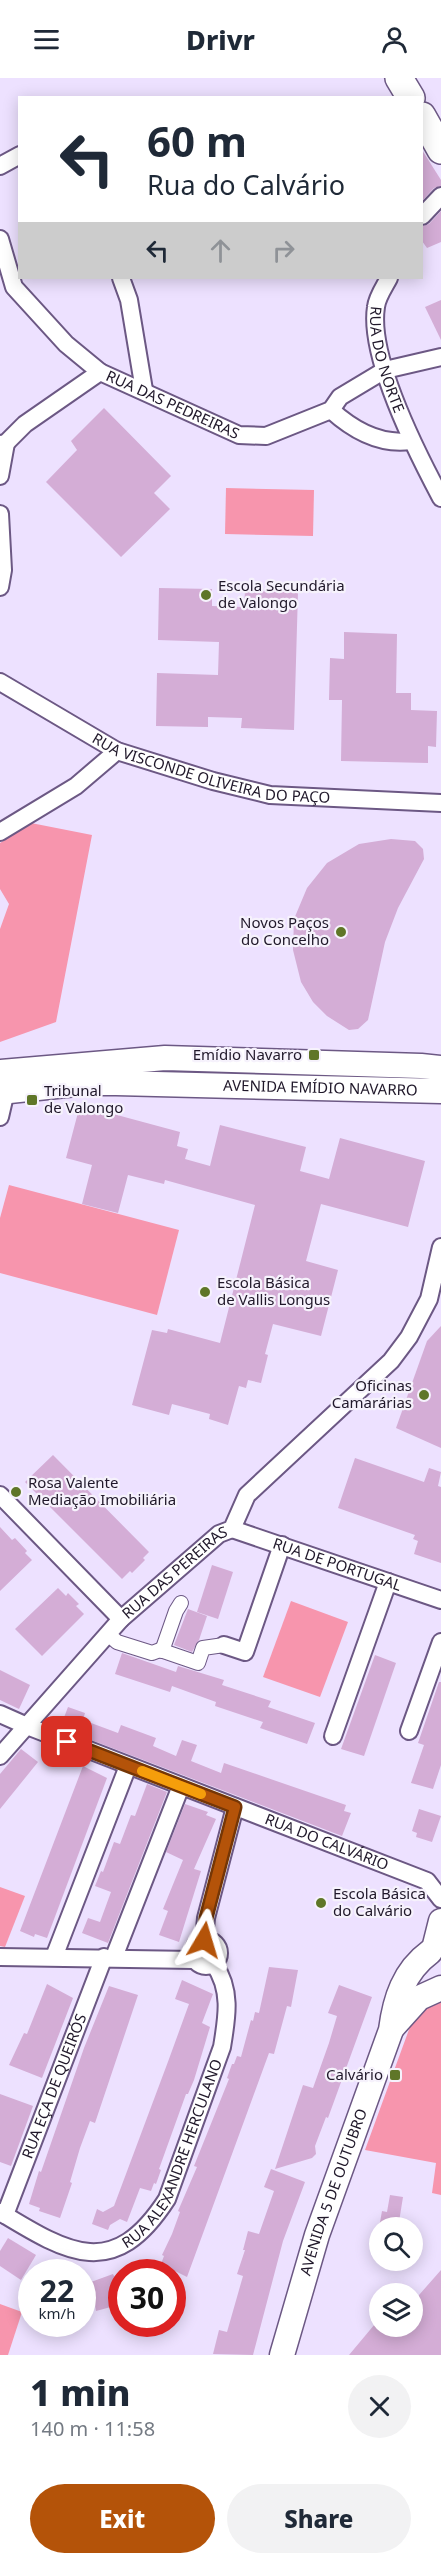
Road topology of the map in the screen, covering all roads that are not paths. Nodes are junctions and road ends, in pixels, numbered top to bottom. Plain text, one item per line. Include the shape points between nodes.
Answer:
1 (399, 78) edge
2 (410, 96) edge
3 (423, 118) edge
4 (441, 150) edge
5 (18, 156) edge
6 (0, 166) edge
7 (441, 196) edge
8 (423, 215) edge
9 (0, 238) edge
10 (121, 279) edge
11 (389, 279) edge
12 (441, 357) edge
13 (385, 370) junction
14 (100, 372) junction
15 (144, 390) junction
16 (332, 410) junction
17 (410, 441) junction
18 (3, 443) edge
19 (0, 476) edge
20 (441, 498) edge
21 (0, 514) edge
22 (0, 587) edge
23 (0, 682) edge
24 (117, 751) junction
25 (441, 803) edge
26 (0, 832) edge
27 (201, 1059) junction
28 (441, 1068) edge
29 (2, 1085) edge
30 (201, 1085) junction
31 (441, 1091) edge
32 (0, 1118) edge
33 (441, 1247) edge
34 (0, 1495) edge
35 (232, 1528) junction
36 (282, 1545) junction
37 (388, 1581) junction
38 (441, 1600) edge
39 (181, 1603) dead end
40 (121, 1619) junction
41 (108, 1634) junction
42 (441, 1642) edge
43 (224, 1645) joint
44 (162, 1650) junction
45 (0, 1714) edge
46 (27, 1726) junction
47 (409, 1731) dead end
48 (333, 1736) dead end
49 (0, 1756) edge
50 (128, 1766) junction
51 (181, 1786) junction
52 (235, 1807) junction
53 (434, 1879) edge
54 (441, 1899) edge
55 (441, 1920) edge
56 (204, 1940) junction
57 (435, 1946) edge
58 (0, 1957) edge
59 (54, 1957) junction
60 (109, 1957) junction
61 (195, 1960) junction
62 (214, 1964) junction
63 (441, 1986) edge
64 (391, 2030) junction
65 (3, 2214) edge
66 (282, 2355) edge

1 - 2 main road
3 - 4 main road
5 - 6 street
7 - 8 street
9 - 14 street via 14,287 66,344
10 - 15 street via 129,300
11 - 13 street, RUA DO NORTE via 376,305 375,329
12 - 13 street, RUA DAS PEDREIRAS
13 - 16 street, RUA DAS PEDREIRAS via 340,397
13 - 17 street, RUA DO NORTE
14 - 15 street, RUA DAS PEDREIRAS
14 - 18 street, RUA DAS PEDREIRAS
15 - 16 street, RUA DAS PEDREIRAS via 239,435 266,436
16 - 17 street via 370,436 393,443
17 - 20 street, RUA DO NORTE
18 - 19 street
21 - 22 street
23 - 24 street, RUA VISCONDE OLIVEIRA DO PAÇO
24 - 25 street, RUA VISCONDE OLIVEIRA DO PAÇO via 270,795
24 - 26 street via 76,786
27 - 28 main road, AVENIDA EMÍDIO NAVARRO
27 - 29 main road, AVENIDA EMÍDIO NAVARRO via 139,1058
27 - 30 main road
29 - 30 main road, AVENIDA EMÍDIO NAVARRO
29 - 32 street
30 - 31 main road, AVENIDA EMÍDIO NAVARRO
33 - 35 street, RUA DAS PEREIRAS via 429,1299 409,1337 391,1360 247,1495
34 - 40 street
35 - 36 street, RUA DE PORTUGAL
35 - 40 street, RUA DAS PEREIRAS via 219,1534
36 - 37 street, RUA DE PORTUGAL
36 - 43 street via 245,1652
37 - 38 street, RUA DE PORTUGAL
37 - 48 street
39 - 44 street
40 - 41 street, RUA DAS PEREIRAS
41 - 44 street via 117,1642 152,1653
41 - 46 street, RUA DAS PEREIRAS
42 - 47 street
43 - 44 street via 203,1648 198,1663
45 - 46 street, RUA DO CALVÁRIO
46 - 49 street, RUA DAS PEREIRAS
46 - 50 street, RUA DO CALVÁRIO
50 - 51 street, RUA DO CALVÁRIO
50 - 59 street
51 - 52 street, RUA DO CALVÁRIO
51 - 60 street, RUA EÇA DE QUEIRÓS
52 - 53 street, RUA DO CALVÁRIO
52 - 56 street via 206,1918
53 - 54 street, RUA DO CALVÁRIO
55 - 57 main road, AVENIDA 5 DE OUTUBRO
56 - 61 street via 194,1947
56 - 62 street, RUA ALEXANDRE HERCULANO via 219,1948
57 - 63 main road via 429,1969
57 - 64 main road, AVENIDA 5 DE OUTUBRO via 404,1982
58 - 59 street
59 - 60 street
60 - 61 street
60 - 65 street, RUA EÇA DE QUEIRÓS
61 - 62 street via 201,1965
62 - 65 street, RUA ALEXANDRE HERCULANO via 227,1992 222,2047 166,2199 155,2217 122,2246 84,2253 56,2244
63 - 64 main road, AVENIDA 5 DE OUTUBRO via 419,1998
64 - 66 main road, AVENIDA 5 DE OUTUBRO via 317,2235

